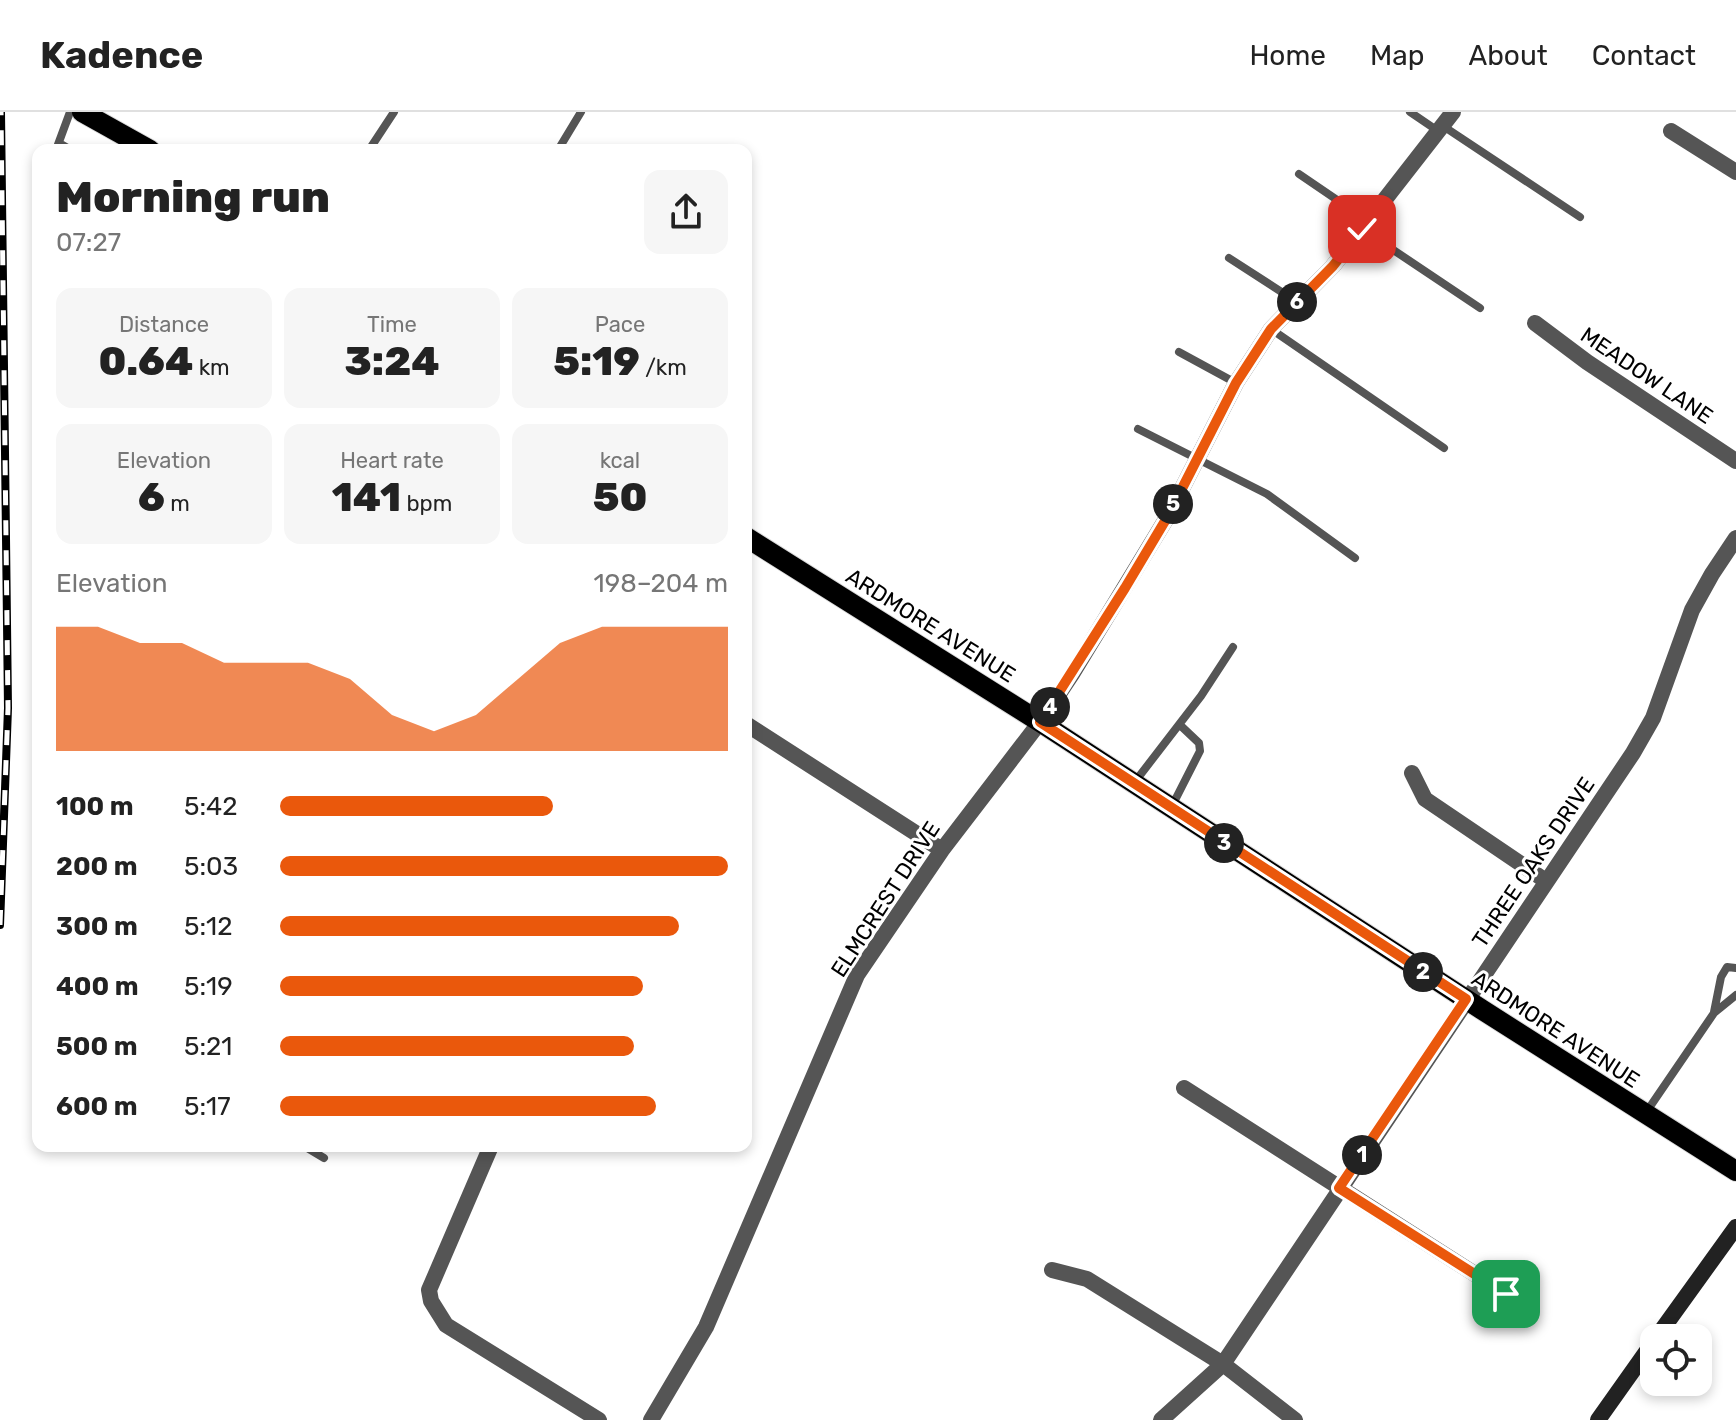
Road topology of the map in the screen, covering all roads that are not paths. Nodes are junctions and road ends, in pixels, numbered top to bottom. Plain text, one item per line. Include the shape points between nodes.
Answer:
1 (70, 112) edge
2 (82, 112) edge
3 (394, 112) edge
4 (581, 112) edge
5 (1410, 112) edge
6 (1445, 123) edge
7 (1671, 131) dead end
8 (59, 144) edge
9 (139, 144) edge
10 (373, 144) edge
11 (562, 144) edge
12 (1736, 172) edge
13 (1299, 174) dead end
14 (1580, 217) dead end
15 (1365, 225) junction
16 (1229, 258) dead end
17 (1297, 302) junction
18 (1480, 308) dead end
19 (1535, 323) dead end
20 (1271, 329) junction
21 (1179, 352) dead end
22 (1236, 383) junction
23 (1138, 429) dead end
24 (1444, 448) dead end
25 (1196, 459) junction
26 (1736, 461) edge
27 (1736, 538) edge
28 (752, 541) edge
29 (1355, 558) dead end
30 (1233, 647) dead end
31 (1040, 722) junction
32 (1180, 725) junction
33 (752, 728) edge
34 (1412, 773) dead end
35 (1134, 784) junction
36 (1171, 809) junction
37 (942, 850) junction
38 (1546, 881) junction
39 (1736, 968) edge
40 (1736, 995) edge
41 (1466, 999) junction
42 (1714, 1013) junction
43 (1184, 1088) dead end
44 (1644, 1114) junction
45 (314, 1152) edge
46 (488, 1152) edge
47 (324, 1158) dead end
48 (1736, 1171) edge
49 (1339, 1188) junction
50 (1736, 1227) edge
51 (1052, 1270) dead end
52 (1506, 1294) dead end
53 (1666, 1324) edge
54 (1640, 1361) edge
55 (1223, 1364) junction
56 (599, 1420) edge
57 (651, 1420) edge
58 (1161, 1420) edge
59 (1295, 1420) edge
60 (1598, 1420) edge

1 - 8 lane
2 - 9 main road
3 - 10 lane
4 - 11 lane
5 - 6 lane
6 - 14 lane
6 - 15 street, ELMCREST DRIVE
7 - 12 street
13 - 15 lane
15 - 17 street, ELMCREST DRIVE
15 - 18 lane
16 - 17 lane
17 - 20 street, ELMCREST DRIVE
19 - 26 street, MEADOW LANE
20 - 22 street, ELMCREST DRIVE
20 - 24 lane
21 - 22 lane
22 - 25 street, ELMCREST DRIVE
23 - 25 lane
25 - 29 lane via 1267,494
25 - 31 street, ELMCREST DRIVE via 1168,516
27 - 38 street, THREE OAKS DRIVE via 1692,610 1653,718
28 - 31 main road, ARDMORE AVENUE
30 - 32 lane
31 - 35 main road, ARDMORE AVENUE
31 - 37 street, ELMCREST DRIVE
32 - 35 lane
32 - 36 lane via 1199,743 1200,751
33 - 37 street
34 - 38 street via 1425,799
35 - 36 main road, ARDMORE AVENUE
36 - 41 main road, ARDMORE AVENUE
37 - 57 street, ELMCREST DRIVE via 857,975 706,1327
38 - 41 street, THREE OAKS DRIVE
39 - 42 lane via 1727,967 1721,977
40 - 42 lane
41 - 44 main road, ARDMORE AVENUE
41 - 49 street, THREE OAKS DRIVE
42 - 44 lane
43 - 49 street
44 - 48 main road, ARDMORE AVENUE
45 - 47 lane
46 - 56 street via 429,1290 431,1301 446,1325
49 - 52 street
49 - 55 street, THREE OAKS DRIVE
50 - 53 street
51 - 55 street via 1087,1279
54 - 60 street
55 - 58 street, THREE OAKS DRIVE
55 - 59 street

